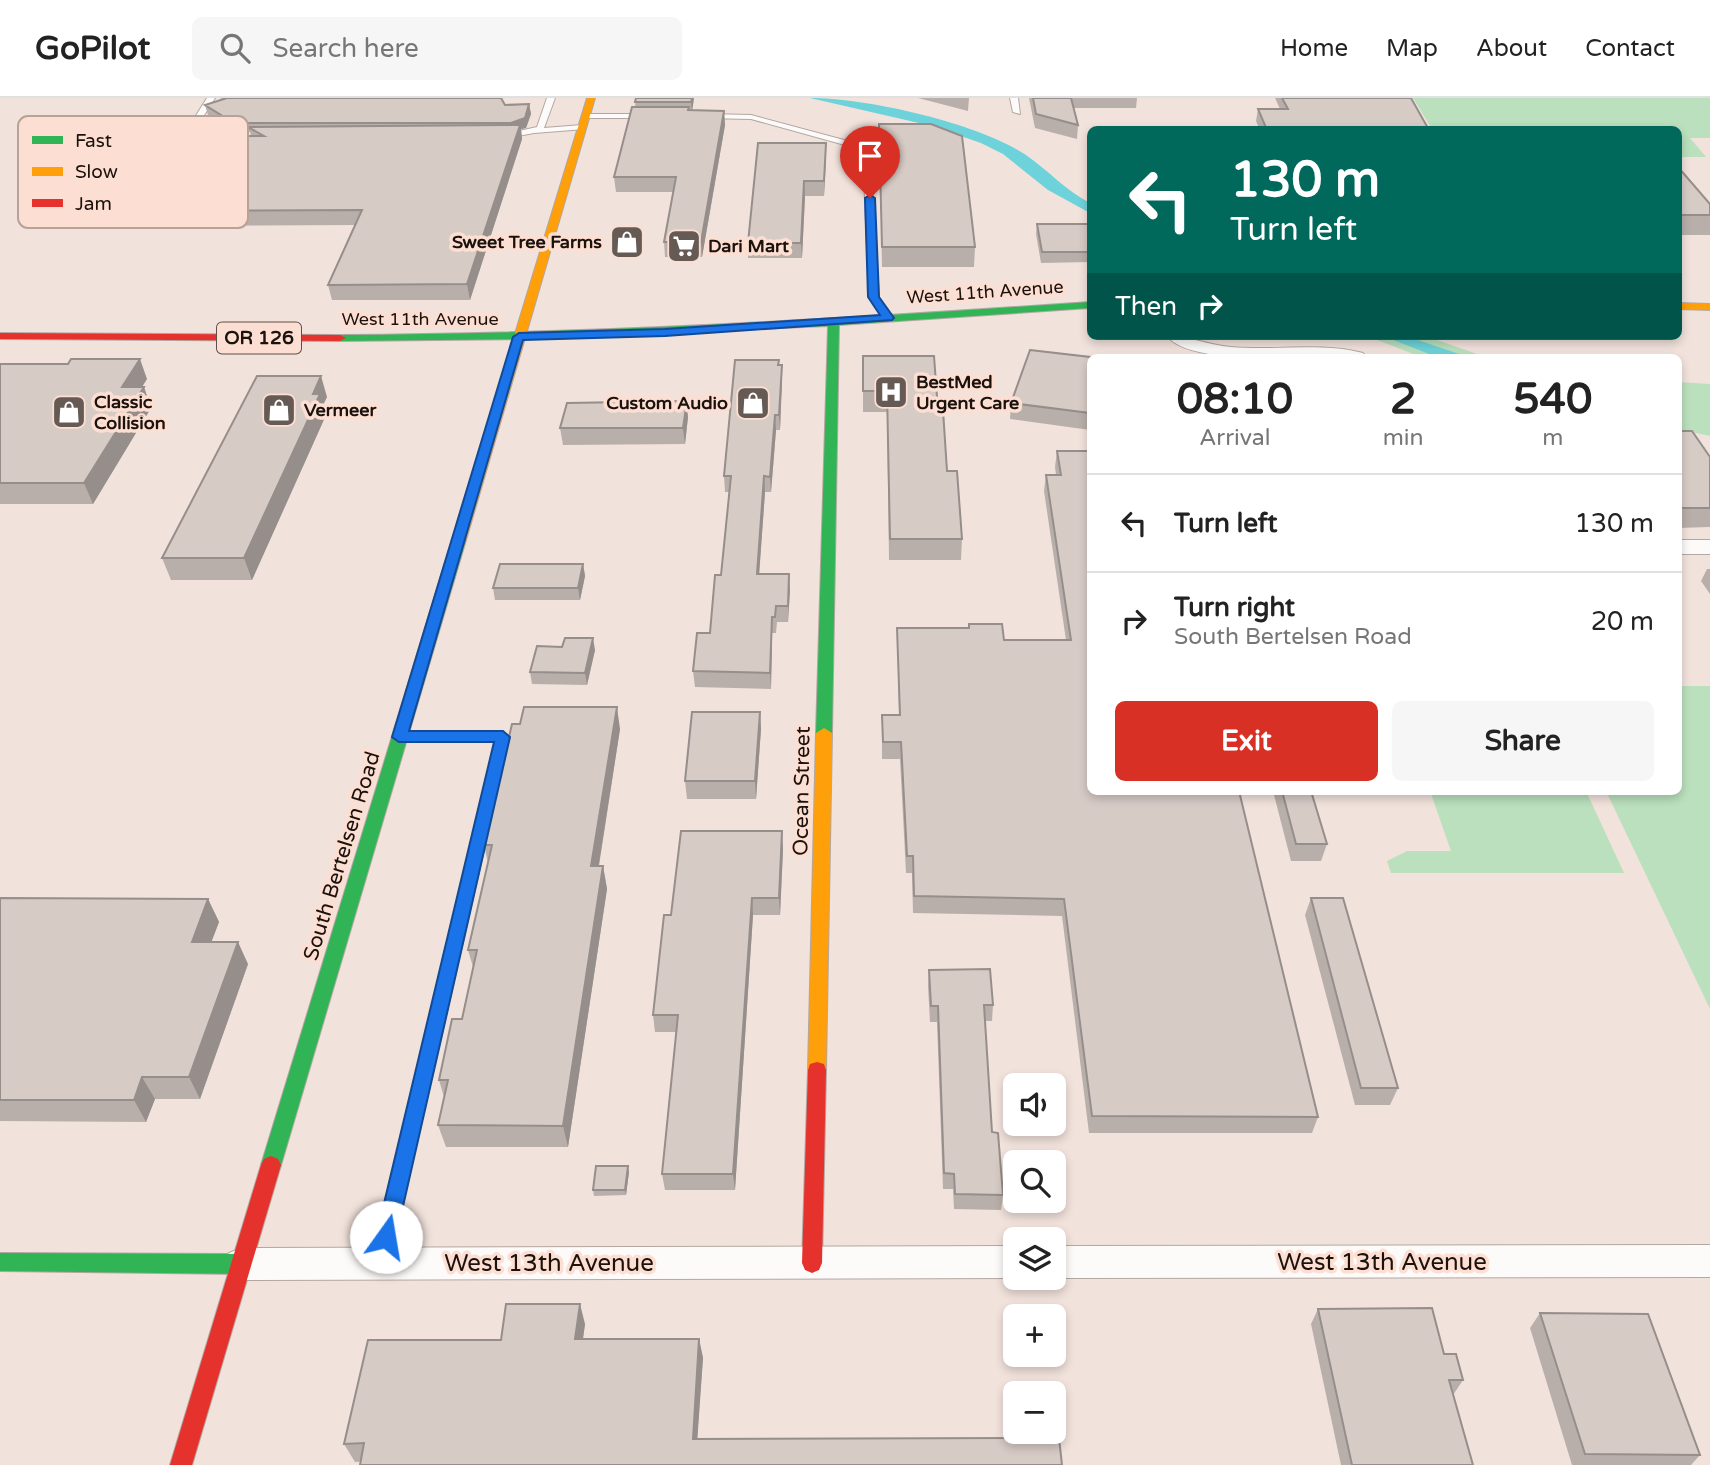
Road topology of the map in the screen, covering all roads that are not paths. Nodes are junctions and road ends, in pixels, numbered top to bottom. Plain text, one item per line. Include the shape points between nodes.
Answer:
1 (211, 98) edge
2 (551, 98) edge
3 (591, 98) edge
4 (1014, 98) edge
5 (1017, 112) dead end
6 (200, 116) edge
7 (653, 116) edge
8 (693, 116) edge
9 (584, 122) junction
10 (542, 128) junction
11 (499, 137) edge
12 (1087, 305) edge
13 (1682, 306) edge
14 (1710, 307) edge
15 (888, 318) junction
16 (834, 321) junction
17 (0, 336) edge
18 (519, 337) junction
19 (1180, 340) edge
20 (1333, 354) edge
21 (1682, 547) edge
22 (1710, 547) edge
23 (399, 737) junction
24 (0, 1262) edge
25 (1003, 1262) edge
26 (1066, 1262) edge
27 (1710, 1262) edge
28 (812, 1263) junction
29 (241, 1264) junction
30 (380, 1264) junction
31 (181, 1465) edge

1 - 6 lane
2 - 10 lane
3 - 9 main road, South Bertelsen Road
4 - 5 lane
7 - 9 lane
8 - 15 lane via 751,117 867,149 874,297
9 - 10 lane
9 - 18 main road, South Bertelsen Road
10 - 11 lane
12 - 15 main road, West 11th Avenue / OR 126
13 - 14 main road
15 - 16 main road, West 11th Avenue / OR 126
16 - 18 main road, West 11th Avenue / OR 126
16 - 28 main road, Ocean Street
17 - 18 main road, West 11th Avenue / OR 126
18 - 23 main road, South Bertelsen Road
19 - 20 street via 1211,351
21 - 22 street
23 - 29 main road, South Bertelsen Road
23 - 30 lane via 503,737
24 - 29 main road, West 13th Avenue
25 - 28 street, West 13th Avenue
26 - 27 street, West 13th Avenue
28 - 30 street, West 13th Avenue
29 - 30 street, West 13th Avenue
29 - 31 main road, South Bertelsen Road

